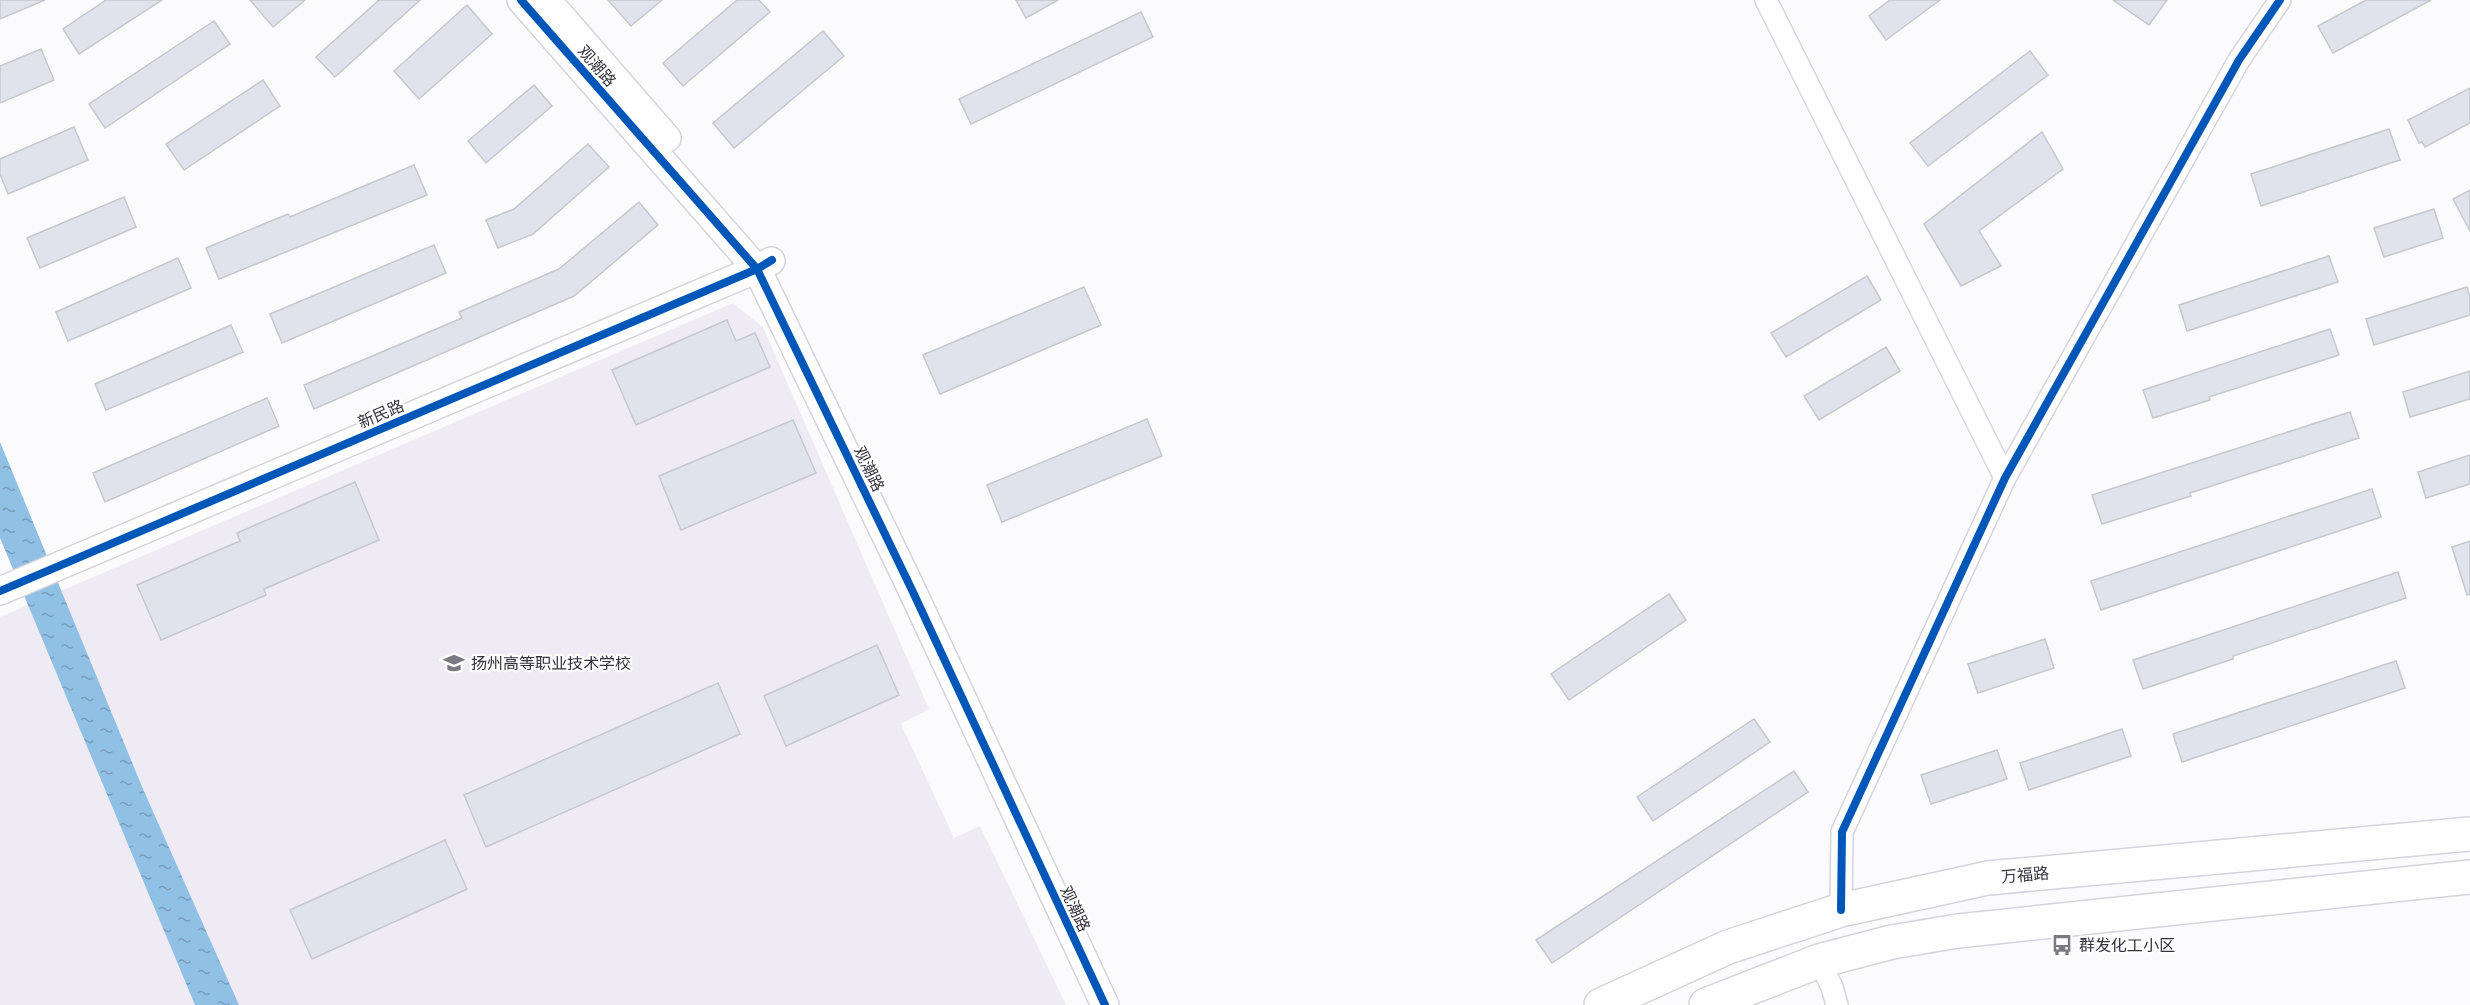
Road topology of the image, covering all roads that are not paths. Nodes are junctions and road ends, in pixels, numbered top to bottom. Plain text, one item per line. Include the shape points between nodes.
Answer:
1 (521, 0) edge
2 (547, 0) edge
3 (1766, 0) edge
4 (2280, 0) edge
5 (764, 264) junction
6 (2005, 478) junction
7 (0, 591) edge
8 (2470, 834) edge
9 (2470, 877) edge
10 (1841, 910) junction
11 (1819, 961) junction
12 (1105, 1005) edge
13 (1123, 1005) edge
14 (1601, 1005) edge
15 (1706, 1005) edge
16 (1837, 1005) edge

1 - 5 street, 观潮路
2 - 5 street, 观潮路
3 - 6 street
4 - 6 street via 2240,60
5 - 7 street, 新民路
5 - 12 street, 观潮路
5 - 13 street, 观潮路
6 - 10 street via 1842,832
8 - 10 main road, 万福路 via 1988,878
9 - 11 main road via 1958,931 1892,942
10 - 14 main road, 万福路 via 1728,948
11 - 15 main road
11 - 16 street

